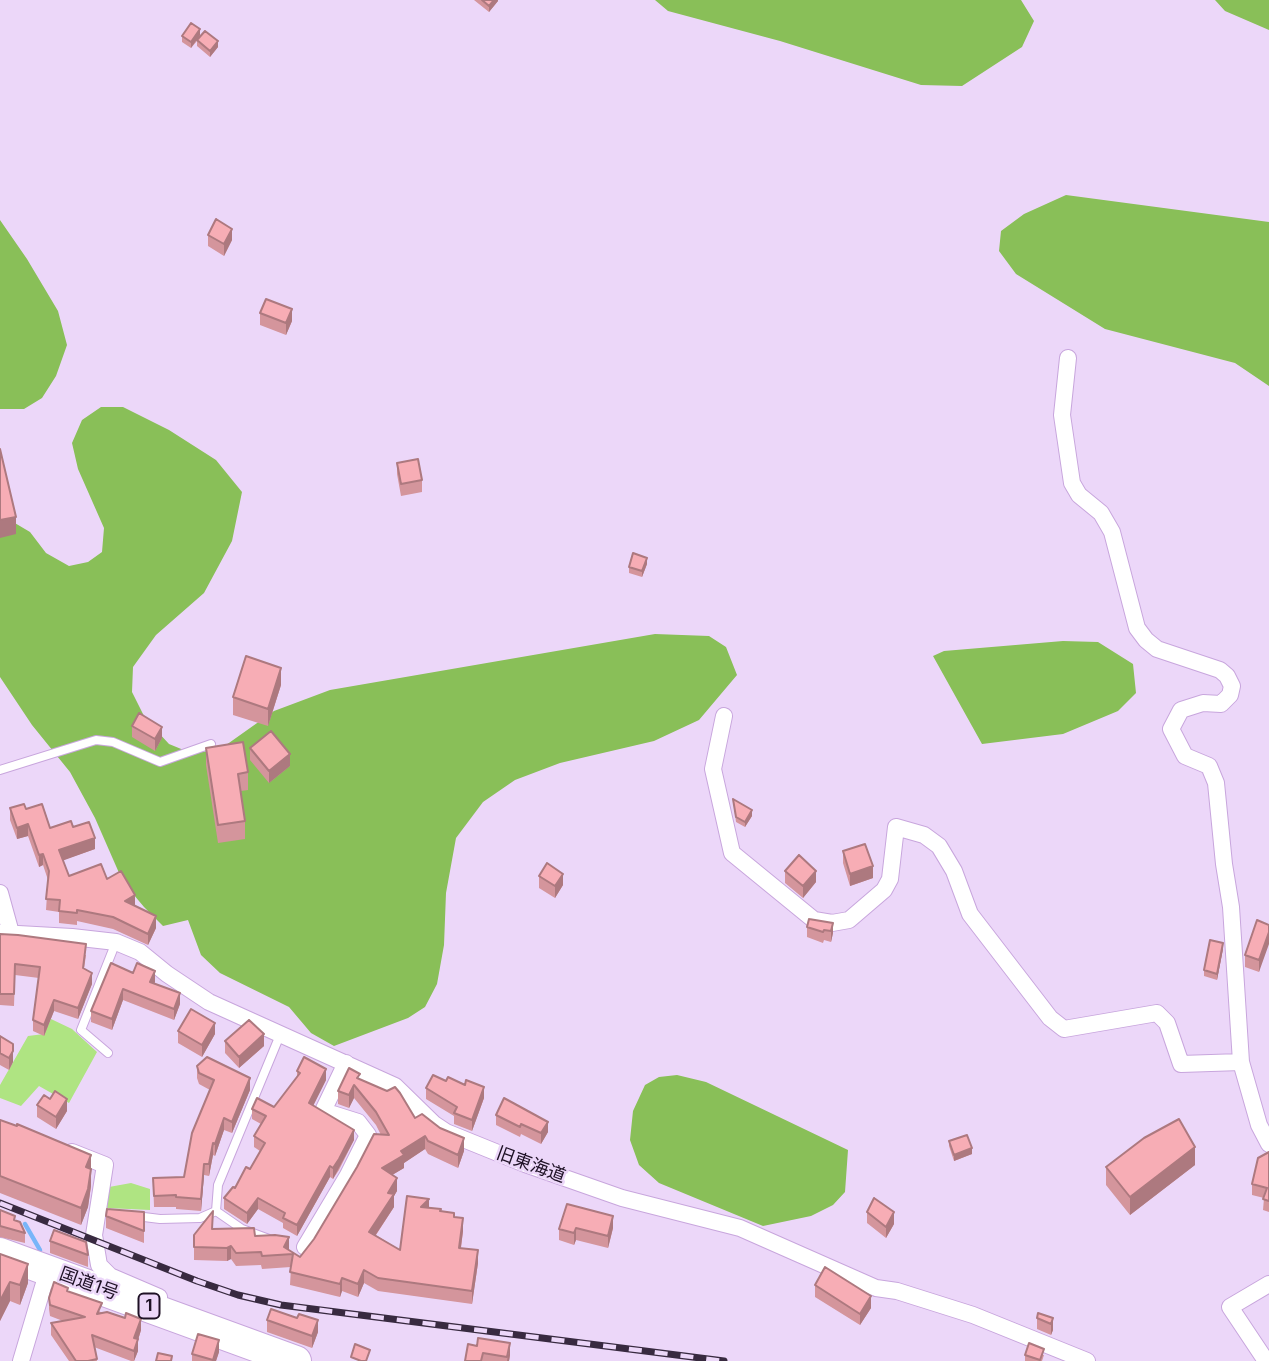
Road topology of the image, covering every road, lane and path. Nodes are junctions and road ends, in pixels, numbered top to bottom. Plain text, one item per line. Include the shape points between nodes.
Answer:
1 (1068, 358) dead end
2 (724, 716) dead end
3 (211, 744) edge
4 (0, 771) edge
5 (0, 893) edge
6 (6, 933) edge
7 (116, 942) junction
8 (280, 1035) junction
9 (108, 1053) dead end
10 (1241, 1062) junction
11 (346, 1063) junction
12 (1269, 1144) edge
13 (57, 1146) edge
14 (216, 1211) junction
15 (122, 1214) edge
16 (283, 1242) edge
17 (300, 1246) dead end
18 (0, 1253) edge
19 (48, 1269) junction
20 (1269, 1284) edge
21 (203, 1325) junction
22 (21, 1361) edge
23 (296, 1361) edge
24 (1087, 1361) edge
25 (1266, 1361) edge

1 - 10 street via 1062,415 1072,483 1112,531 1138,628 1157,649 1220,670 1232,686 1221,704 1203,703 1181,710 1171,729 1185,757 1209,766 1216,783 1231,907
2 - 10 street via 713,769 732,853 814,920 832,923 849,919 884,890 890,879 896,828 924,835 939,846 954,871 970,914 1050,1018 1064,1029 1157,1013 1167,1023 1181,1064
3 - 4 lane via 159,762 113,741 96,740
5 - 6 street
6 - 7 street, 旧東海道
7 - 8 street, 旧東海道 via 140,952 209,1002
7 - 9 lane via 81,1030
8 - 11 street, 旧東海道
8 - 14 lane via 218,1185
10 - 12 street
11 - 17 street via 323,1111 358,1122 368,1135
11 - 24 street, 旧東海道 via 395,1086 434,1124 457,1137 622,1198 740,1227 876,1288 973,1315
13 - 21 street via 105,1165 103,1212 95,1242 99,1265 110,1276 197,1313
14 - 15 lane via 200,1218
14 - 16 lane via 242,1229
18 - 19 highway, 国道1号 / 1
19 - 21 highway, 国道1号 / 1
19 - 22 street
20 - 25 street via 1230,1307
21 - 23 highway, 国道1号 / 1

